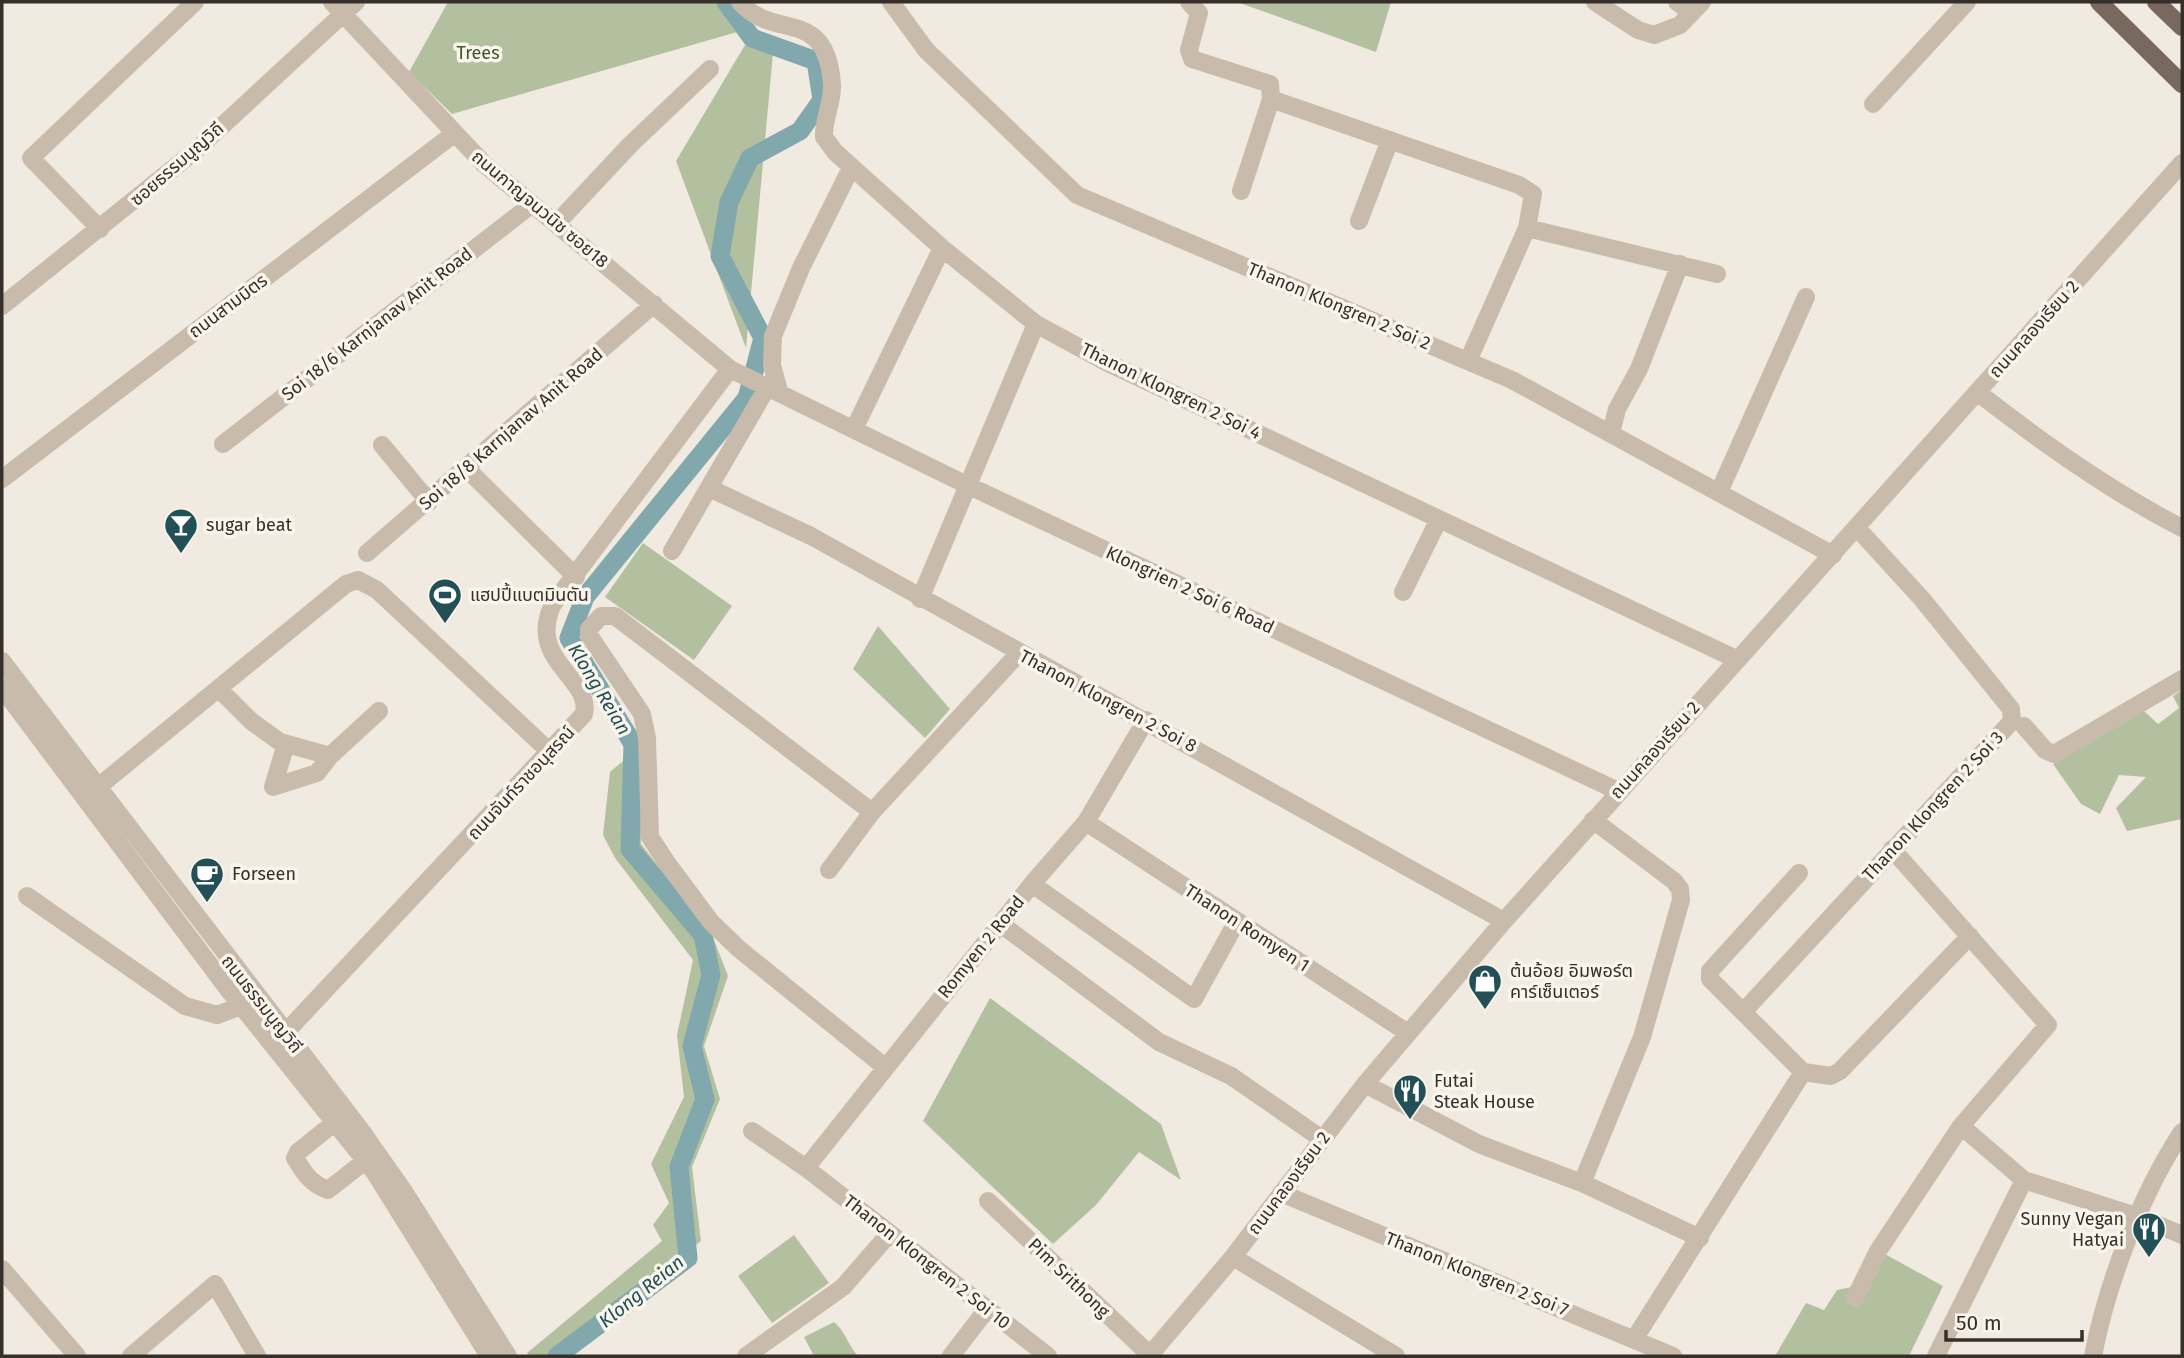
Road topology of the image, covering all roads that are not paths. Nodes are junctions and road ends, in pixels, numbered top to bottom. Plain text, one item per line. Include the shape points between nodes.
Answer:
1 (195, 2) edge
2 (740, 2) edge
3 (891, 2) edge
4 (1189, 2) edge
5 (1595, 2) edge
6 (1677, 2) edge
7 (1967, 2) edge
8 (2099, 2) edge
9 (2157, 2) edge
10 (344, 6) edge
11 (1697, 7) edge
12 (2182, 27) edge
13 (710, 69) dead end
14 (2182, 84) edge
15 (1271, 99) junction
16 (1873, 104) dead end
17 (455, 133) junction
18 (1390, 140) junction
19 (2182, 163) edge
20 (851, 168) junction
21 (1241, 191) dead end
22 (531, 205) junction
23 (1359, 221) dead end
24 (556, 224) junction
25 (1527, 228) junction
26 (100, 229) junction
27 (942, 248) junction
28 (1679, 264) junction
29 (1717, 274) dead end
30 (1806, 297) dead end
31 (654, 304) junction
32 (2, 306) edge
33 (1036, 324) junction
34 (1468, 361) junction
35 (732, 370) junction
36 (771, 388) junction
37 (1977, 392) junction
38 (854, 429) junction
39 (1611, 433) junction
40 (223, 444) dead end
41 (382, 445) dead end
42 (466, 468) junction
43 (2, 480) edge
44 (967, 485) junction
45 (709, 488) junction
46 (1720, 492) junction
47 (429, 502) junction
48 (1438, 519) junction
49 (2182, 528) edge
50 (1858, 529) junction
51 (672, 551) dead end
52 (367, 553) dead end
53 (1833, 555) junction
54 (576, 576) junction
55 (1403, 592) dead end
56 (920, 598) junction
57 (1019, 653) junction
58 (1736, 659) junction
59 (2, 661) edge
60 (2182, 679) edge
61 (2, 688) edge
62 (219, 689) junction
63 (379, 711) dead end
64 (1146, 720) junction
65 (2024, 726) dead end
66 (286, 744) junction
67 (550, 752) junction
68 (330, 755) junction
69 (98, 787) junction
70 (1618, 792) junction
71 (872, 812) junction
72 (1593, 820) junction
73 (1086, 822) junction
74 (1892, 849) junction
75 (830, 870) dead end
76 (1799, 873) dead end
77 (1032, 884) junction
78 (27, 896) dead end
79 (1237, 921) junction
80 (1504, 921) junction
81 (1001, 924) junction
82 (1970, 936) junction
83 (241, 1006) junction
84 (1743, 1012) junction
85 (285, 1033) junction
86 (1408, 1033) junction
87 (885, 1067) junction
88 (1804, 1072) junction
89 (1365, 1084) junction
90 (334, 1123) junction
91 (1961, 1126) junction
92 (752, 1132) dead end
93 (2182, 1132) edge
94 (1322, 1139) junction
95 (365, 1161) junction
96 (806, 1168) junction
97 (2024, 1180) junction
98 (1582, 1182) junction
99 (1281, 1193) junction
100 (988, 1201) dead end
101 (2139, 1217) junction
102 (890, 1233) junction
103 (2182, 1235) edge
104 (1700, 1238) junction
105 (1233, 1257) junction
106 (2, 1269) edge
107 (1855, 1298) dead end
108 (986, 1309) junction
109 (1635, 1338) junction
110 (77, 1356) edge
111 (131, 1356) edge
112 (257, 1356) edge
113 (489, 1356) edge
114 (508, 1356) edge
115 (746, 1356) edge
116 (951, 1356) edge
117 (1048, 1356) edge
118 (1150, 1356) edge
119 (1396, 1356) edge
120 (1673, 1356) edge
121 (1936, 1356) edge
122 (2092, 1356) edge

1 - 26 street via 31,158
2 - 20 street, Thanon Klongren 2 Soi 4 via 757,18 804,29 823,49 832,83 824,137
3 - 34 street, Thanon Klongren 2 Soi 2 via 926,50 1077,195
4 - 15 street via 1199,13 1190,58 1270,84
5 - 11 street via 1654,36 1669,32
6 - 11 street
7 - 16 street
8 - 14 main road
9 - 12 main road
10 - 17 street, ถนนกาญจนวนิช ซอย18
10 - 26 street, ซอยธรรมนูญวิถี via 196,150
13 - 24 street
15 - 18 street
15 - 21 street
17 - 22 street, ถนนกาญจนวนิช ซอย18
17 - 43 street, ถนนสามมิตร
18 - 23 street
18 - 25 street via 1525,187 1535,197
19 - 37 street, ถนนคลองเรียน 2
20 - 27 street, Thanon Klongren 2 Soi 4
20 - 36 street via 773,336
22 - 24 street, ถนนกาญจนวนิช ซอย18
22 - 40 street, Soi 18/6 Karnjanav Anit Road
24 - 31 street, ถนนกาญจนวนิช ซอย18
25 - 28 street
25 - 34 street
26 - 32 street, ซอยธรรมนูญวิถี
27 - 33 street, Thanon Klongren 2 Soi 4
27 - 38 street
28 - 29 street
28 - 39 street
30 - 46 street
31 - 35 street, ถนนกาญจนวนิช ซอย18
31 - 42 street, Soi 18/8 Karnjanav Anit Road
33 - 44 street
33 - 48 street, Thanon Klongren 2 Soi 4 via 1106,362
34 - 39 street, Thanon Klongren 2 Soi 2
35 - 36 street, ถนนกาญจนวนิช ซอย18
35 - 54 street, ถนนจันท์ราชอนุสรณ์
36 - 38 street, Klongrien 2 Soi 6 Road
36 - 45 street
37 - 49 street via 2072,462
37 - 50 street, ถนนคลองเรียน 2
38 - 44 street, Klongrien 2 Soi 6 Road
39 - 46 street, Thanon Klongren 2 Soi 2
41 - 47 street
42 - 47 street, Soi 18/8 Karnjanav Anit Road
42 - 54 street
44 - 56 street
44 - 70 street, Klongrien 2 Soi 6 Road
45 - 51 street
45 - 56 street, Thanon Klongren 2 Soi 8 via 811,536
46 - 53 street, Thanon Klongren 2 Soi 2
47 - 52 street, Soi 18/8 Karnjanav Anit Road
48 - 55 street
48 - 58 street, Thanon Klongren 2 Soi 4
50 - 53 street, ถนนคลองเรียน 2
50 - 74 street, Thanon Klongren 2 Soi 3 via 2011,709 2011,721
53 - 58 street, ถนนคลองเรียน 2
54 - 67 street, ถนนจันท์ราชอนุสรณ์ via 553,604 544,626 553,654 585,708 580,720
56 - 57 street, Thanon Klongren 2 Soi 8
57 - 64 street, Thanon Klongren 2 Soi 8
57 - 71 street
58 - 70 street, ถนนคลองเรียน 2
59 - 69 street, ถนนธรรมนูญวิถี
60 - 65 street via 2054,754
61 - 83 street, ถนนธรรมนูญวิถี
62 - 66 street via 251,722
62 - 67 street via 346,584 362,580
62 - 69 street
63 - 68 street
64 - 73 street, Romyen 2 Road
64 - 80 street, Thanon Klongren 2 Soi 8
66 - 68 street
66 - 68 street via 273,787 317,773
67 - 85 street, ถนนจันท์ราชอนุสรณ์
69 - 85 street, ถนนธรรมนูญวิถี
70 - 72 street, ถนนคลองเรียน 2
71 - 75 street
71 - 87 street via 615,616 601,616 590,626 589,635 642,714 650,837 667,863 711,922 739,949
72 - 80 street, ถนนคลองเรียน 2
72 - 98 street via 1674,881 1681,900 1642,1037
73 - 77 street, Romyen 2 Road
73 - 79 street, Thanon Romyen 1
74 - 82 street
74 - 84 street, Thanon Klongren 2 Soi 3
76 - 84 street via 1710,971 1714,984
77 - 79 street via 1194,999
77 - 81 street, Romyen 2 Road
78 - 83 street via 185,1006 217,1015
79 - 86 street, Thanon Romyen 1
80 - 86 street, ถนนคลองเรียน 2
81 - 87 street, Romyen 2 Road
81 - 94 street via 1158,1042 1231,1076
82 - 88 street via 1840,1071 1831,1076
82 - 91 street via 2048,1025
83 - 90 street, ถนนธรรมนูญวิถี
84 - 88 street
85 - 114 street, ถนนธรรมนูญวิถี via 405,1193
86 - 89 street, ถนนคลองเรียน 2
87 - 96 street, Romyen 2 Road
88 - 104 street
89 - 94 street, ถนนคลองเรียน 2
89 - 98 street via 1479,1144
90 - 95 street, ถนนธรรมนูญวิถี
90 - 95 street via 295,1158 307,1177 328,1190
91 - 97 street
91 - 107 street via 1878,1251
92 - 96 street, Thanon Klongren 2 Soi 10
93 - 101 street via 2156,1171
94 - 99 street, ถนนคลองเรียน 2
95 - 113 street, ถนนธรรมนูญวิถี
96 - 102 street, Thanon Klongren 2 Soi 10
97 - 101 street
97 - 121 street
98 - 104 street
99 - 105 street, ถนนคลองเรียน 2
99 - 109 street, Thanon Klongren 2 Soi 7
100 - 118 street, Pim Srithong
101 - 103 street
101 - 122 street via 2103,1304
102 - 108 street, Thanon Klongren 2 Soi 10
102 - 115 street via 844,1287
104 - 109 street
105 - 118 street, ถนนคลองเรียน 2
105 - 119 street
106 - 110 street
108 - 116 street
108 - 117 street, Thanon Klongren 2 Soi 10
109 - 120 street, Thanon Klongren 2 Soi 7
111 - 112 street via 215,1284

